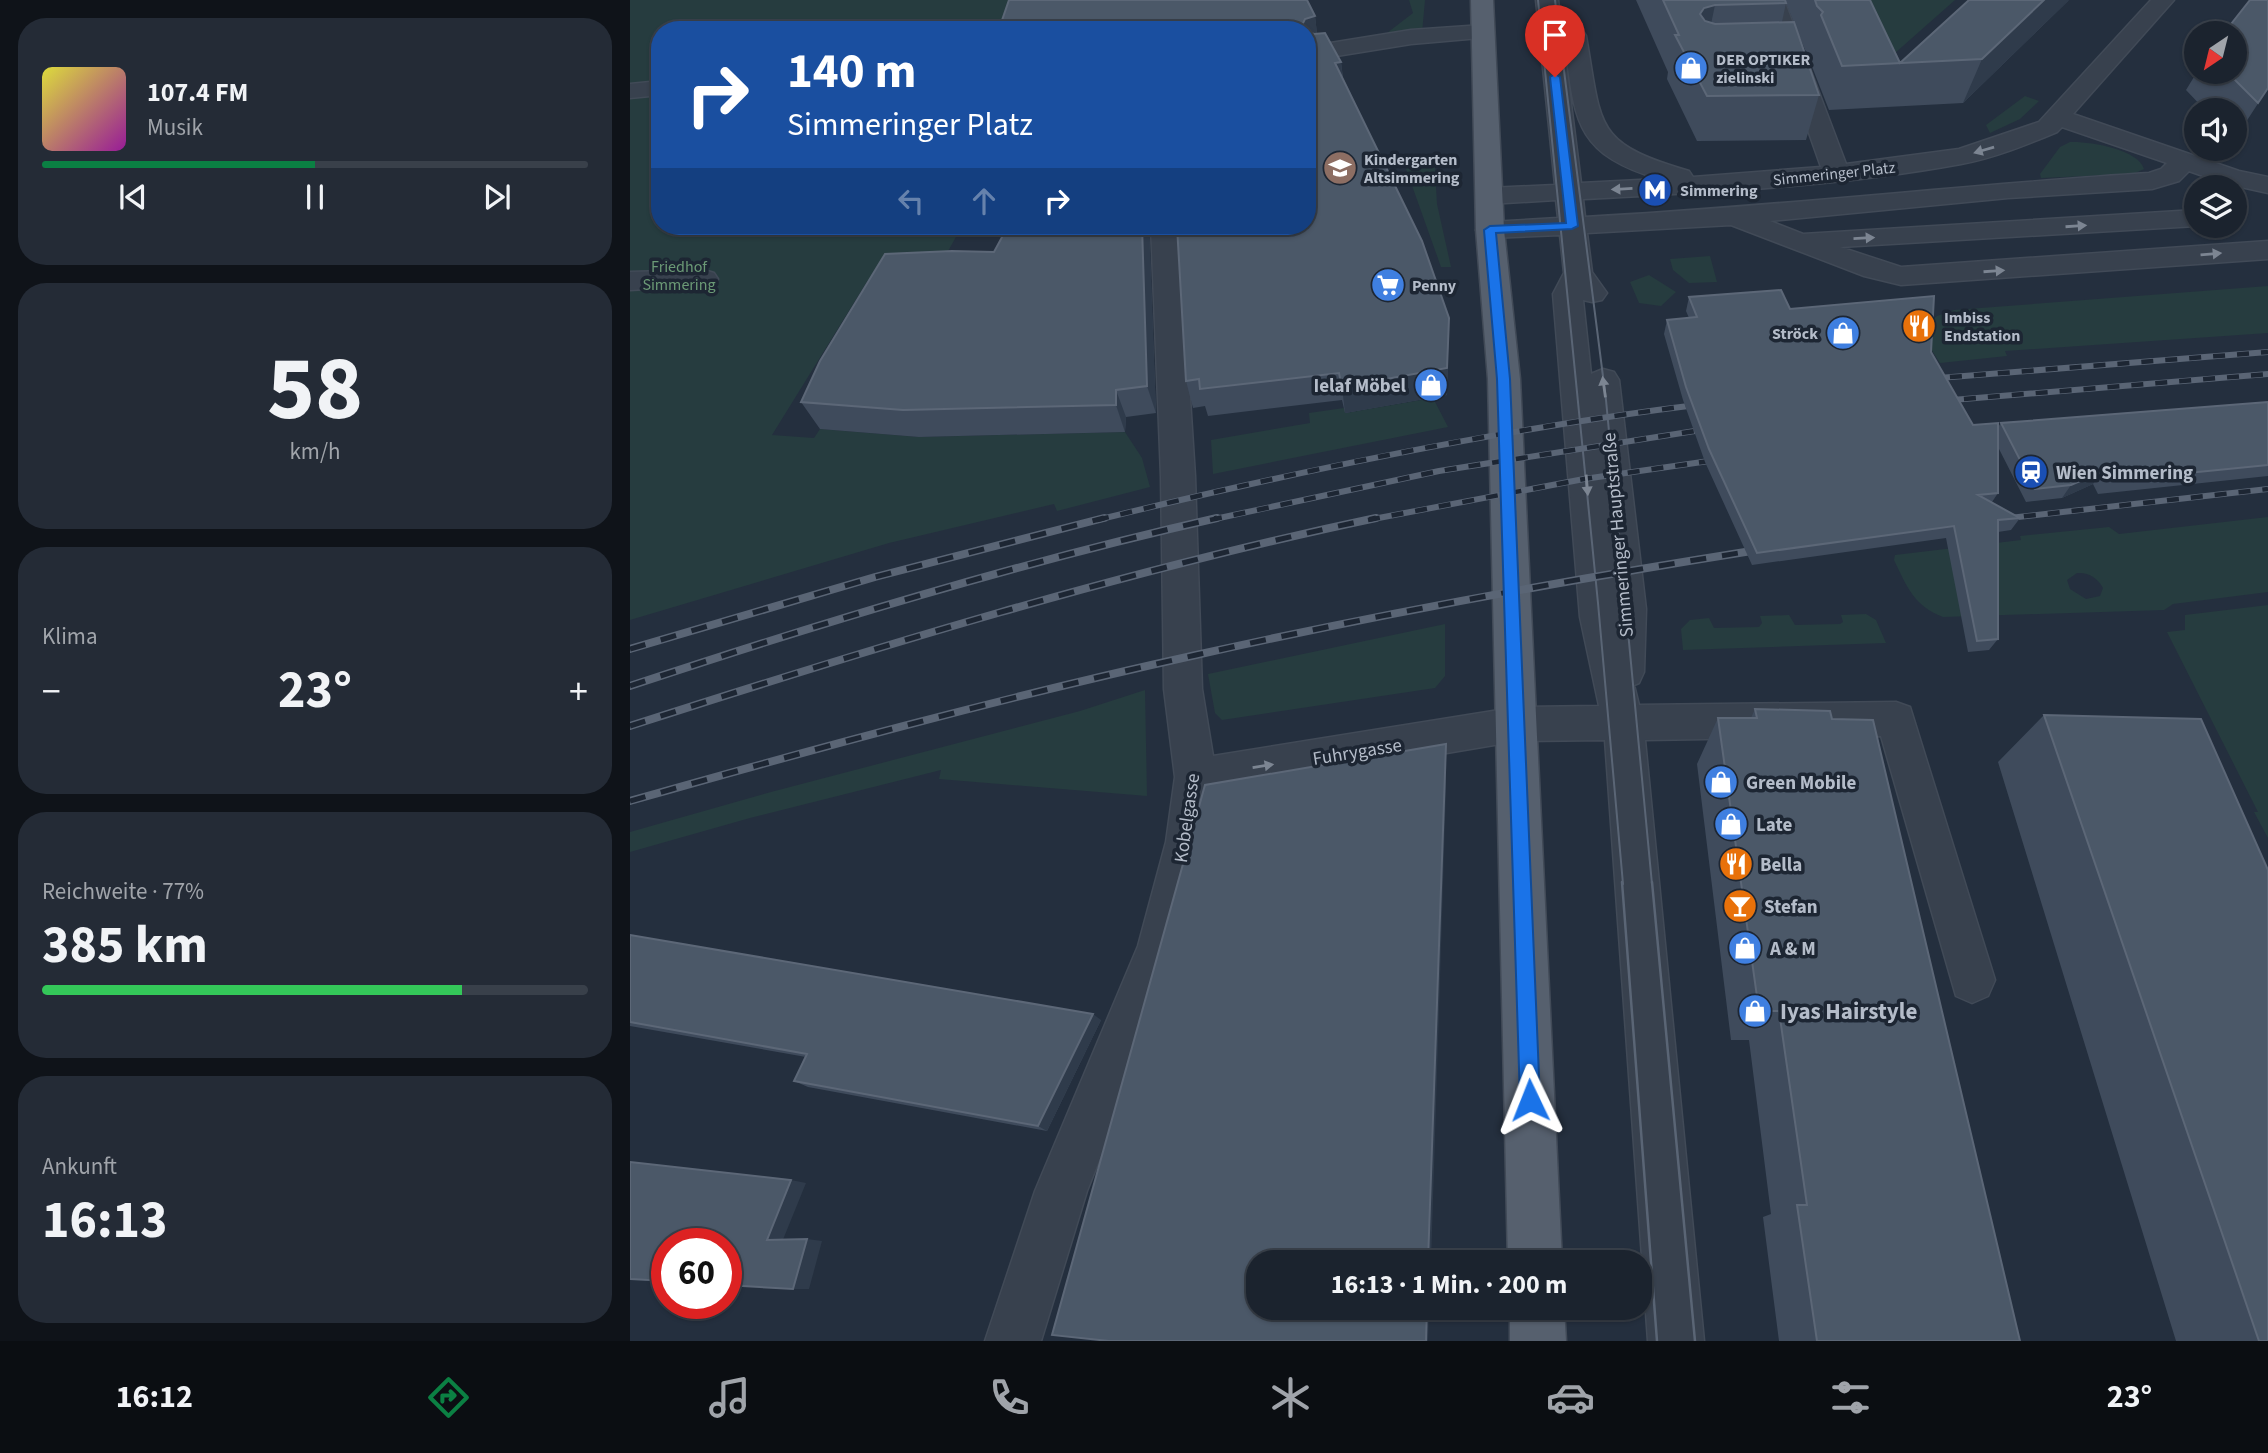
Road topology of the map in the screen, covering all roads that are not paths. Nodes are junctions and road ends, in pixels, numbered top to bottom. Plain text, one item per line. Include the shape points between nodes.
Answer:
1 (1482, 0) edge
2 (1547, 0) edge
3 (1569, 0) edge
4 (1773, 0) edge
5 (2163, 0) edge
6 (1483, 32) junction
7 (1318, 52) edge
8 (1796, 56) junction
9 (1770, 57) edge
10 (651, 89) edge
11 (630, 90) edge
12 (2053, 122) junction
13 (2184, 161) junction
14 (1836, 173) junction
15 (1716, 184) junction
16 (2268, 185) edge
17 (2008, 190) junction
18 (1567, 192) junction
19 (1489, 196) junction
20 (1733, 217) junction
21 (2184, 219) edge
22 (1572, 226) junction
23 (1490, 230) junction
24 (1165, 235) edge
25 (1796, 241) junction
26 (2268, 250) edge
27 (704, 279) dead end
28 (630, 281) edge
29 (1623, 723) junction
30 (1518, 724) junction
31 (1196, 778) junction
32 (1972, 980) dead end
33 (1535, 1250) edge
34 (1537, 1320) edge
35 (1013, 1341) edge
36 (1538, 1341) edge
37 (1676, 1341) edge

1 - 6 main road
2 - 18 street, Simmeringer Hauptstraße
3 - 15 street via 1596,137 1616,155 1634,163
4 - 8 street
5 - 12 street
6 - 7 street via 1411,37
6 - 19 main road
8 - 9 street
8 - 14 street
10 - 11 street
12 - 13 street
12 -> 14 street, Simmeringer Platz via 2004,144 1961,156
12 - 17 street via 2043,145
13 - 16 street via 2235,188
13 - 17 street, Simmeringer Platz via 2170,175 2152,181
14 - 15 street, Simmeringer Platz
15 -> 18 street, Simmeringer Platz
17 - 20 street, Simmeringer Platz
18 - 19 street, Simmeringer Platz
18 - 22 street, Simmeringer Hauptstraße
19 - 23 main road
20 - 22 street, Simmeringer Platz
20 - 25 street, Simmeringer Platz
25 -> 21 street, Simmeringer Platz
22 - 23 street, Simmeringer Platz
22 - 29 street, Simmeringer Hauptstraße via 1578,273 1568,294 1600,617
23 - 30 main road via 1504,379
24 - 31 street, Kobelgasse via 1183,689
25 -> 26 street, Simmeringer Platz via 1901,276
27 - 28 street
29 - 30 street, Fuhrygasse
29 - 32 street, Fuhrygasse via 1896,719
29 - 37 street, Simmeringer Hauptstraße
31 -> 30 street, Fuhrygasse
30 - 33 main road
31 - 35 street, Kobelgasse via 1161,946 1061,1191
34 - 36 main road

